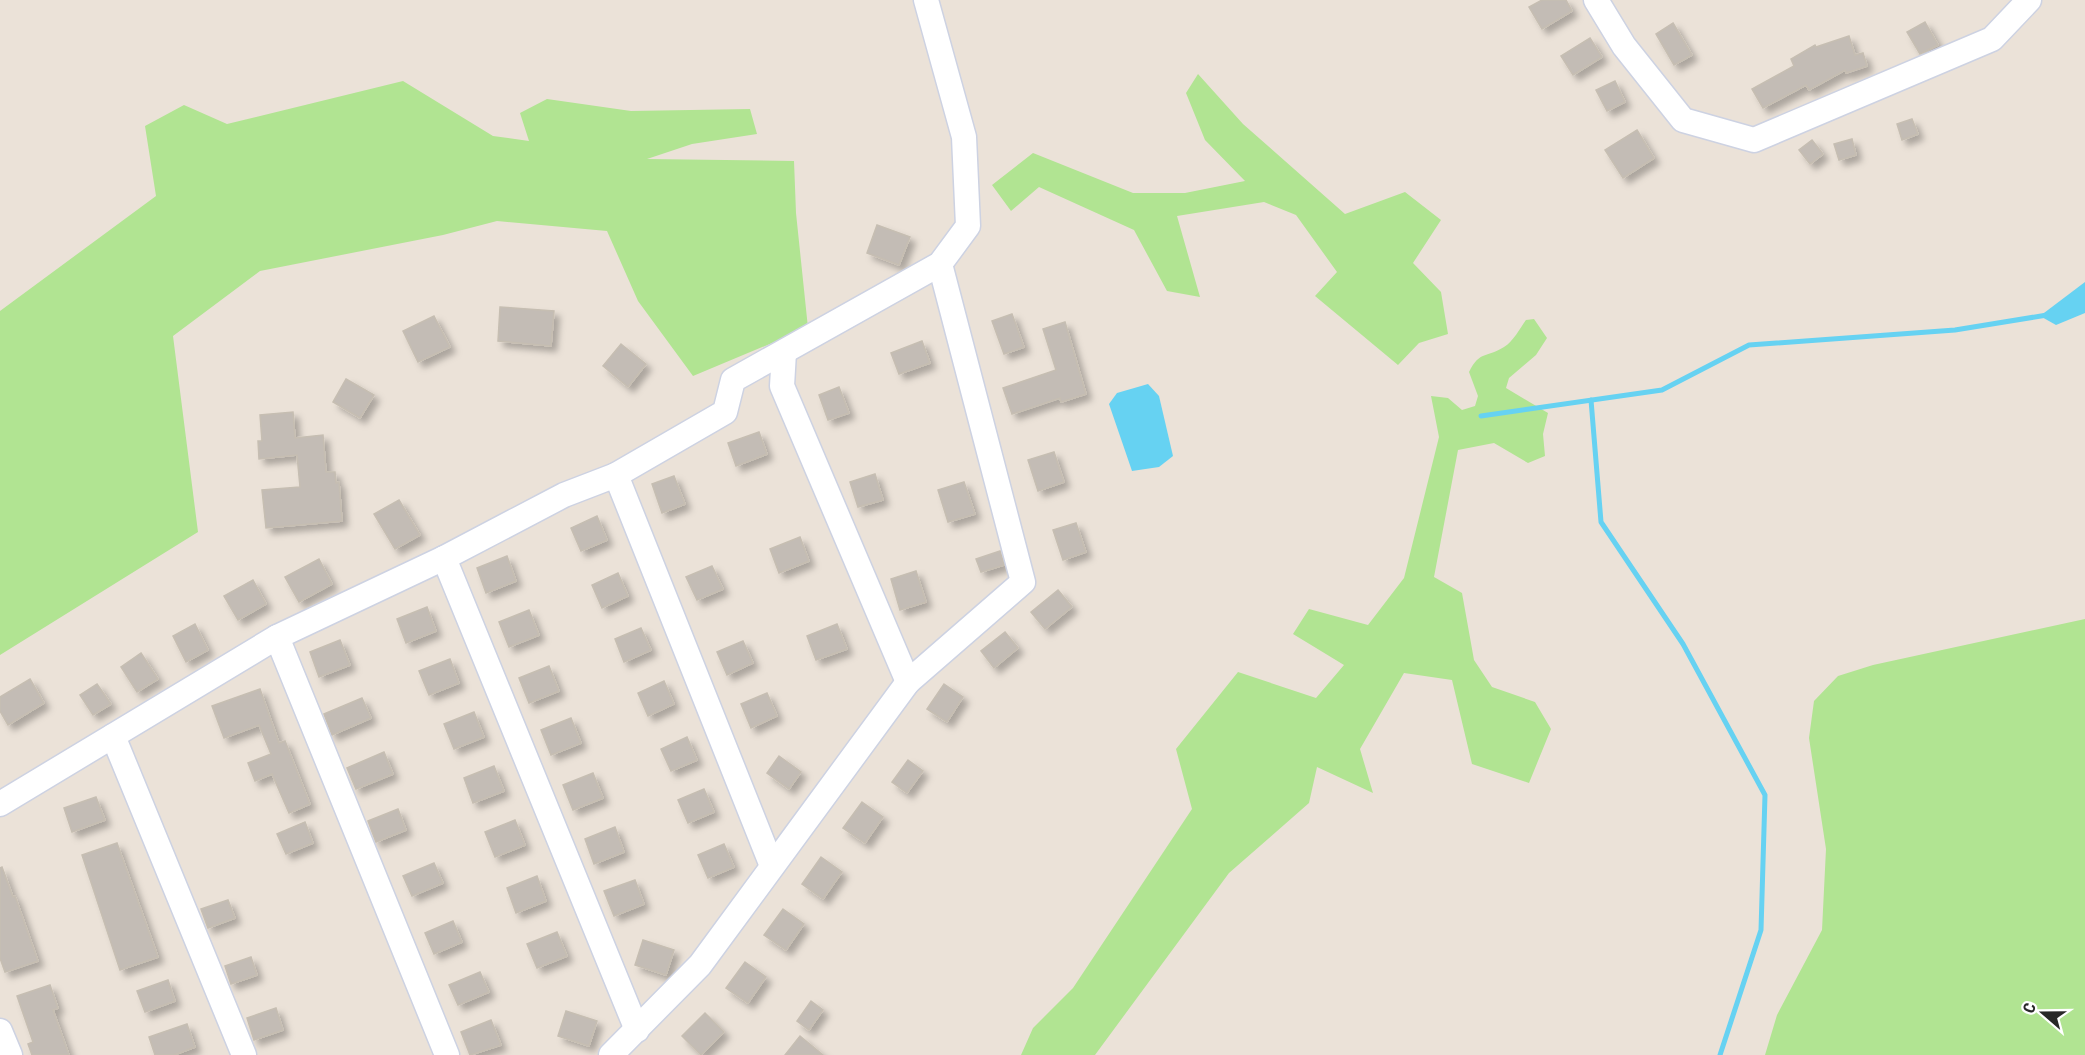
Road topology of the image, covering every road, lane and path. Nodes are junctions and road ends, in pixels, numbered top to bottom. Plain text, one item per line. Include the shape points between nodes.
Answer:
1 (926, 0) edge
2 (1596, 0) edge
3 (2029, 0) edge
4 (940, 264) junction
5 (784, 352) junction
6 (616, 475) junction
7 (444, 558) junction
8 (277, 637) junction
9 (908, 682) junction
10 (113, 736) junction
11 (0, 804) edge
12 (772, 866) junction
13 (0, 1030) edge
14 (637, 1030) junction
15 (10, 1055) edge
16 (244, 1055) edge
17 (447, 1055) edge
18 (611, 1055) edge

1 - 4 street via 964,137 968,226
2 - 3 street via 1624,46 1683,120 1754,140 1992,39
4 - 5 street
4 - 9 street via 1023,582
5 - 6 street via 733,380 725,412
5 - 9 street via 782,386
6 - 7 street via 564,495
6 - 12 street
7 - 8 street
7 - 14 street
8 - 10 street
8 - 17 street
9 - 12 street
10 - 11 street
10 - 16 street
12 - 14 street via 700,965
13 - 15 street
14 - 18 street

